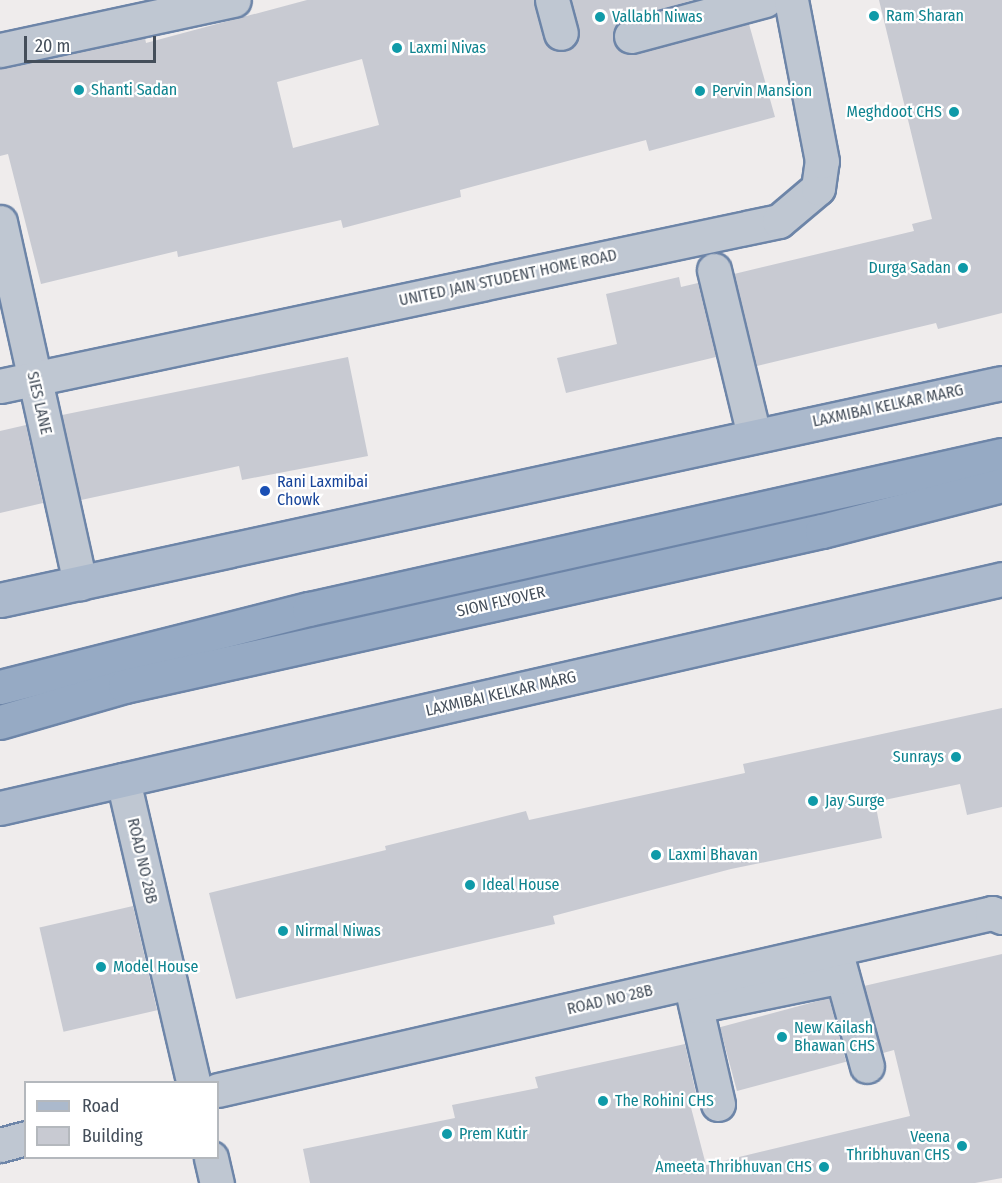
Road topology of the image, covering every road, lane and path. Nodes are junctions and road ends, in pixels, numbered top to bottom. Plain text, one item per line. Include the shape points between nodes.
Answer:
1 (234, 0) edge
2 (552, 0) edge
3 (765, 0) edge
4 (791, 0) edge
5 (561, 33) dead end
6 (631, 36) dead end
7 (0, 50) edge
8 (0, 222) edge
9 (714, 270) dead end
10 (33, 377) junction
11 (1002, 382) edge
12 (0, 386) edge
13 (754, 435) junction
14 (1002, 455) edge
15 (1002, 485) edge
16 (1002, 579) edge
17 (80, 583) junction
18 (0, 600) edge
19 (0, 687) edge
20 (0, 722) edge
21 (123, 780) junction
22 (0, 808) edge
23 (1002, 917) edge
24 (838, 962) junction
25 (693, 994) junction
26 (867, 1066) dead end
27 (193, 1081) edge
28 (219, 1090) edge
29 (718, 1104) dead end
30 (24, 1139) edge
31 (0, 1145) edge
32 (211, 1159) edge
33 (217, 1183) edge

1 - 7 street
2 - 5 street
3 - 6 street
4 - 10 street, UNITED JAIN STUDENT HOME ROAD via 822,161 818,188 779,221
8 - 10 street, SIES LANE
9 - 13 street
10 - 12 street, UNITED JAIN STUDENT HOME ROAD
10 - 17 street, SIES LANE
11 - 13 main road, LAXMIBAI KELKAR MARG
13 - 17 main road, LAXMIBAI KELKAR MARG
14 - 19 highway, SION FLYOVER via 309,609
15 - 20 highway, SION FLYOVER via 822,531 125,686
16 - 21 main road, LAXMIBAI KELKAR MARG
17 - 18 main road, LAXMIBAI KELKAR MARG
21 - 22 main road, LAXMIBAI KELKAR MARG
21 - 27 street, ROAD NO 28B
23 - 24 street, ROAD NO 28B via 992,913
24 - 25 street, ROAD NO 28B
24 - 26 street
25 - 28 street, ROAD NO 28B
25 - 29 street
30 - 31 street
32 - 33 street

